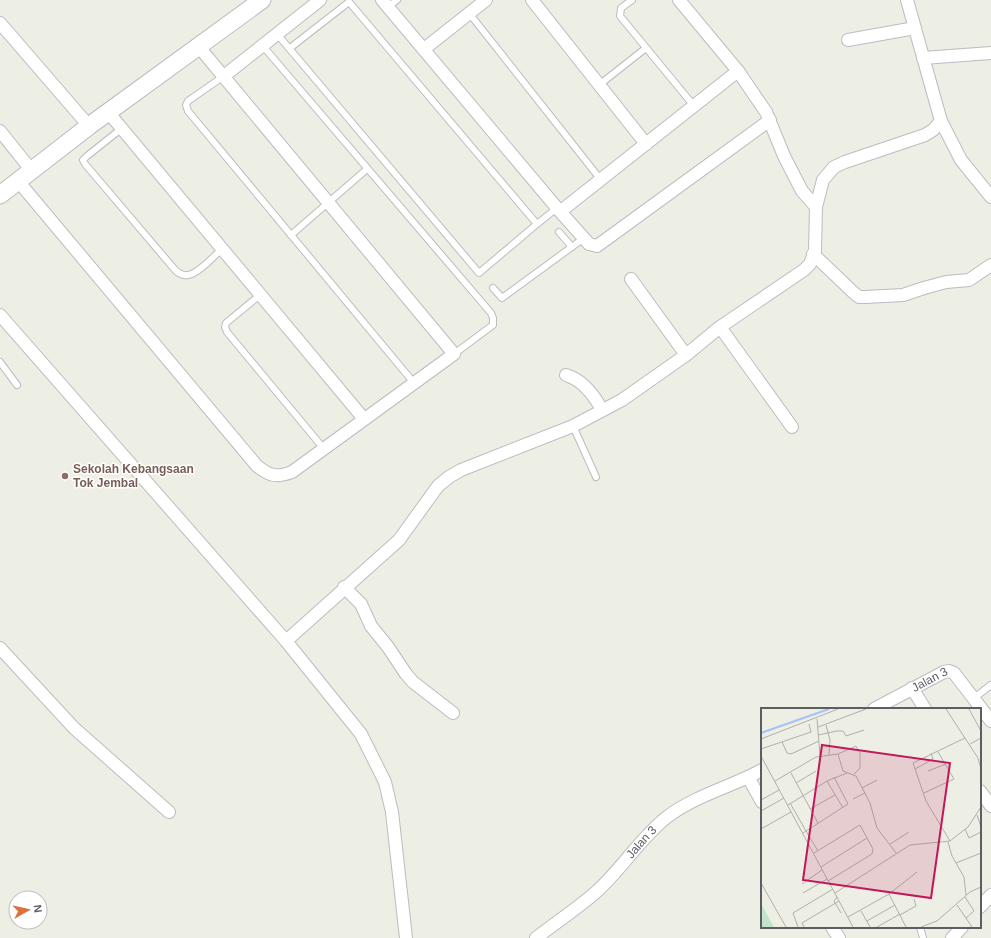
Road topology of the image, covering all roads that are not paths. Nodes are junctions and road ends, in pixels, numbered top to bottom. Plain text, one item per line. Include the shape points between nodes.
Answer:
1 (262, 0) edge
2 (320, 0) edge
3 (486, 0) edge
4 (532, 0) edge
5 (632, 0) edge
6 (679, 0) edge
7 (907, 0) edge
8 (389, 2) edge
9 (469, 13) junction
10 (0, 23) edge
11 (915, 28) junction
12 (277, 34) junction
13 (848, 40) dead end
14 (262, 45) junction
15 (199, 47) junction
16 (290, 48) junction
17 (646, 48) junction
18 (424, 49) junction
19 (991, 53) edge
20 (923, 58) junction
21 (738, 71) junction
22 (224, 76) junction
23 (599, 85) junction
24 (694, 106) junction
25 (108, 112) junction
26 (770, 120) junction
27 (941, 121) junction
28 (88, 126) junction
29 (121, 129) junction
30 (0, 131) edge
31 (646, 144) junction
32 (367, 169) junction
33 (32, 170) junction
34 (601, 180) junction
35 (18, 182) junction
36 (0, 195) edge
37 (991, 197) edge
38 (328, 202) junction
39 (816, 207) junction
40 (559, 210) junction
41 (537, 224) junction
42 (559, 232) dead end
43 (291, 235) junction
44 (584, 238) junction
45 (572, 247) junction
46 (222, 249) junction
47 (813, 254) junction
48 (991, 265) edge
49 (631, 279) dead end
50 (492, 288) dead end
51 (260, 295) junction
52 (0, 315) edge
53 (720, 327) junction
54 (454, 354) junction
55 (686, 355) junction
56 (0, 362) edge
57 (566, 375) dead end
58 (414, 384) junction
59 (17, 385) dead end
60 (602, 410) junction
61 (364, 419) junction
62 (573, 426) junction
63 (792, 427) dead end
64 (324, 449) junction
65 (596, 477) dead end
66 (344, 587) junction
67 (286, 641) junction
68 (0, 648) edge
69 (991, 685) edge
70 (912, 688) junction
71 (974, 698) junction
72 (876, 708) edge
73 (924, 708) edge
74 (453, 713) dead end
75 (991, 721) edge
76 (761, 770) edge
77 (748, 777) junction
78 (981, 792) edge
79 (761, 800) edge
80 (991, 806) edge
81 (169, 812) dead end
82 (991, 895) edge
83 (981, 906) edge
84 (833, 928) edge
85 (920, 928) edge
86 (961, 928) edge
87 (405, 932) edge
88 (536, 938) edge
89 (838, 938) edge
90 (923, 938) edge
91 (952, 938) edge

1 - 15 main road
2 - 12 street
3 - 9 street
4 - 23 street
5 - 17 lane via 621,8 620,16
6 - 21 street
7 - 11 street
8 - 18 street
9 - 18 street
9 - 34 lane
10 - 28 street
11 - 13 street
11 - 20 street
12 - 14 street
12 - 16 lane
14 - 22 street
14 - 32 lane
15 - 22 street
15 - 25 main road
16 - 41 lane via 349,2
16 - 41 lane via 479,273
17 - 23 lane
17 - 24 lane
18 - 40 street
19 - 20 street
20 - 27 street
21 - 24 street
21 - 26 street
22 - 38 street
22 - 43 lane via 188,100 188,111
23 - 31 street
24 - 31 street
25 - 28 main road
25 - 29 street
26 - 39 street via 784,156 802,191
26 - 44 street via 597,246 589,244
27 - 37 street via 961,160
27 - 39 street via 925,135 834,167 823,180
28 - 33 main road
29 - 46 street
29 - 46 lane via 87,156 83,160 85,164 181,275 194,273
30 - 33 street
31 - 34 street
32 - 38 lane
32 - 54 lane via 491,313 493,325
33 - 35 main road
34 - 40 street
35 - 36 main road
35 - 64 street via 257,466 268,474 282,476 292,472
38 - 43 lane
38 - 54 street
39 - 47 street
40 - 41 lane
40 - 44 street
42 - 45 lane
43 - 58 lane
44 - 45 lane
45 - 50 lane via 502,298
46 - 51 street
47 - 48 street via 859,297 903,295 946,282 968,280
47 - 53 street via 810,264 804,270
49 - 55 street
51 - 61 street
51 - 64 lane via 226,323 227,332
52 - 67 street
53 - 55 street
53 - 63 street
54 - 58 street
55 - 60 street via 622,400
56 - 59 lane
57 - 60 street via 576,379 589,391
58 - 61 street
60 - 62 street
61 - 64 street
62 - 65 lane
62 - 66 street via 449,477 438,486 398,540
66 - 67 street
66 - 74 street via 361,604 371,626 406,674
67 - 87 street via 361,734 384,782 392,812
68 - 81 street via 74,728
69 - 71 lane
70 - 71 street, Jalan 3 via 949,671 954,673
70 - 72 street, Jalan 3
70 - 73 street
71 - 75 street, Jalan 3
76 - 77 street, Jalan 3
77 - 79 street
77 - 88 street, Jalan 3 via 689,802 666,818 596,892
78 - 80 street
82 - 83 street
84 - 89 street
85 - 90 lane
86 - 91 street

